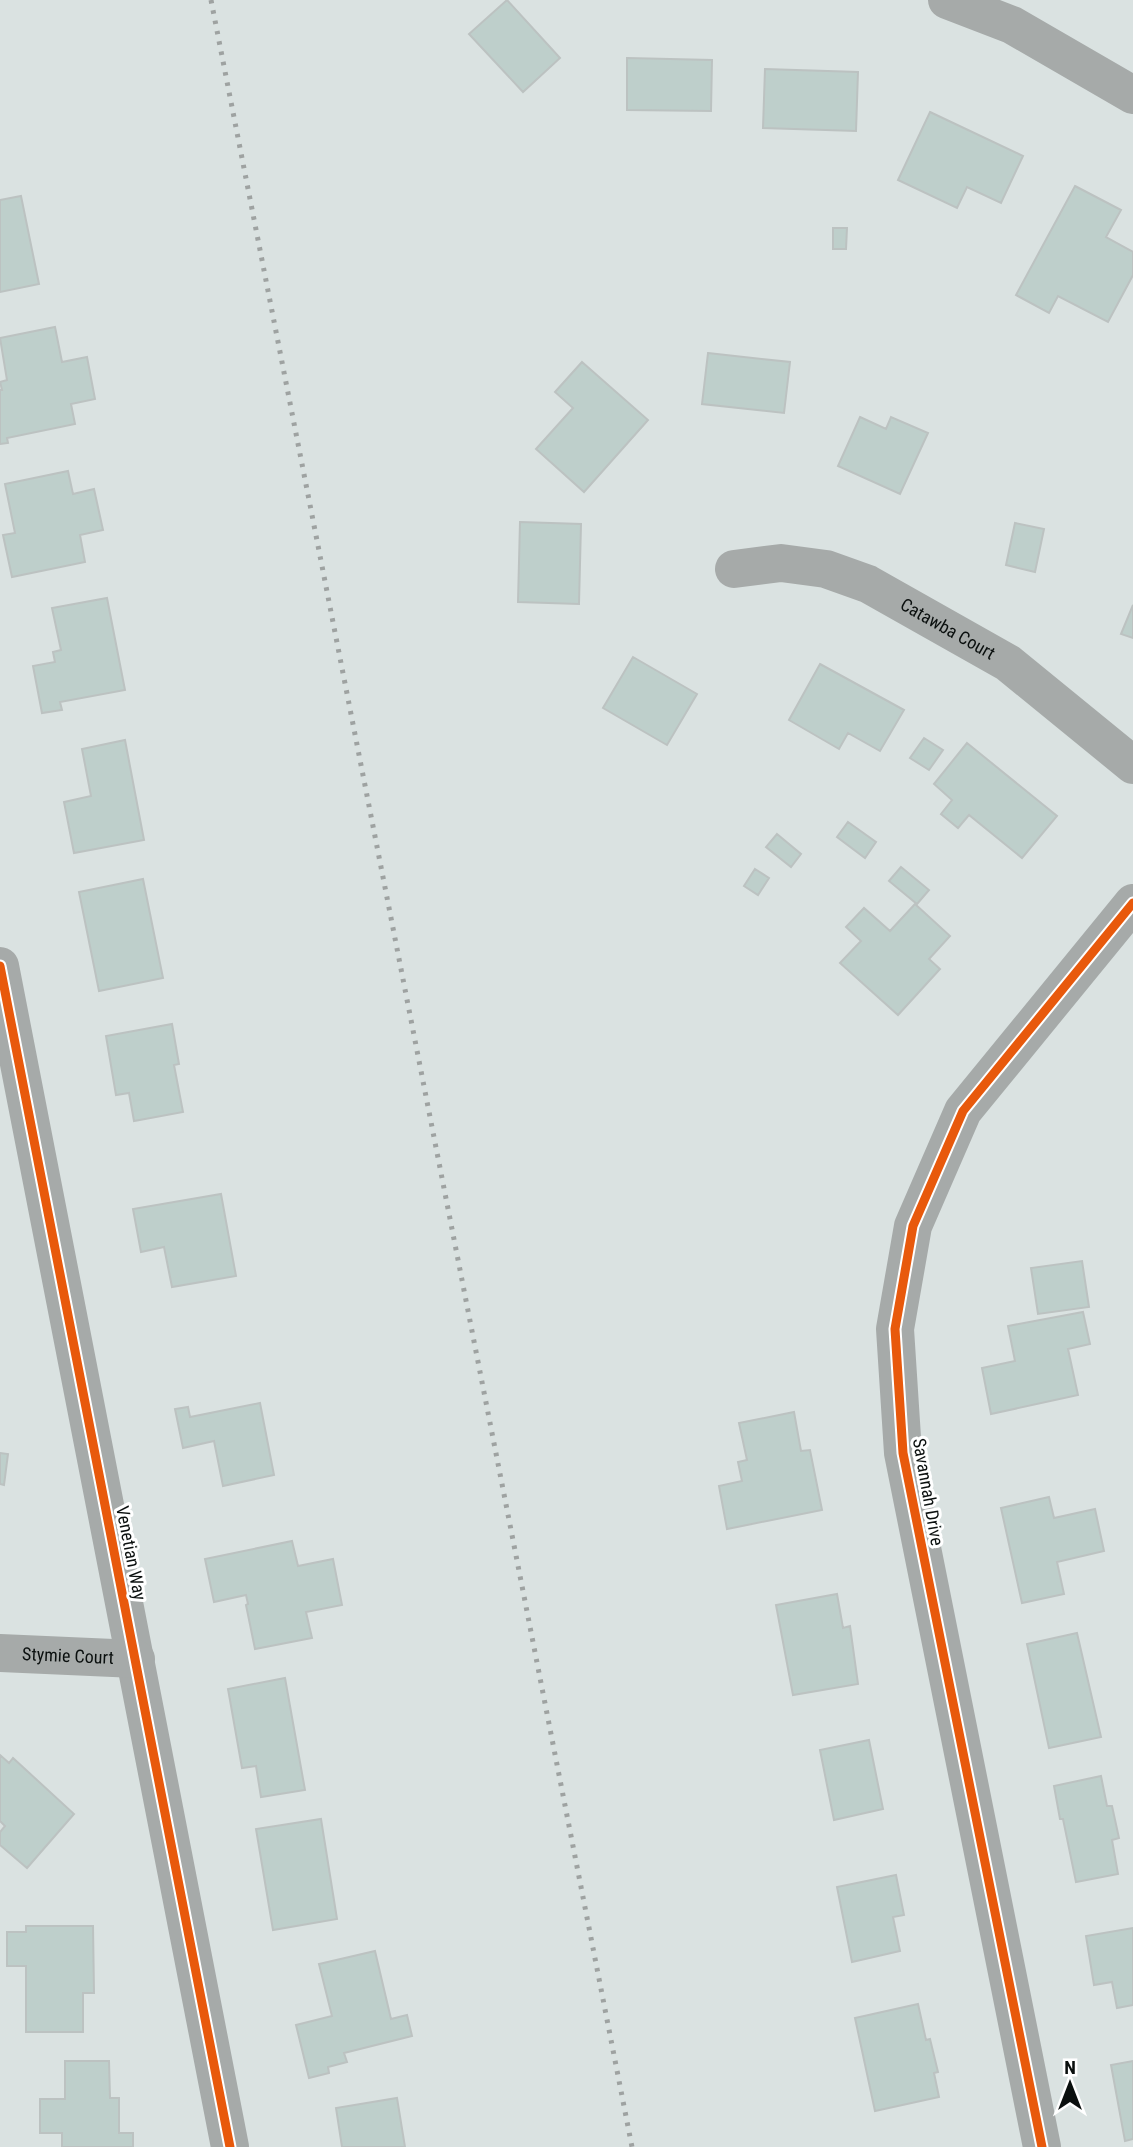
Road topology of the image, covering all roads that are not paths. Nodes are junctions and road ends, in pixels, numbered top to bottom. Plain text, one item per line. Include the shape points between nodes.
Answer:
1 (947, 0) edge
2 (1133, 95) edge
3 (734, 569) dead end
4 (1133, 765) edge
5 (1133, 903) edge
6 (0, 966) edge
7 (0, 1653) edge
8 (136, 1659) junction
9 (230, 2147) edge
10 (1042, 2147) edge

1 - 2 street via 1012,25
3 - 4 street, Catawba Court via 781,563 826,569 867,584 1008,663
5 - 10 street, Savannah Drive via 963,1111 914,1226 895,1329 903,1453
6 - 8 street, Venetian Way
7 - 8 street, Stymie Court
8 - 9 street, Venetian Way

